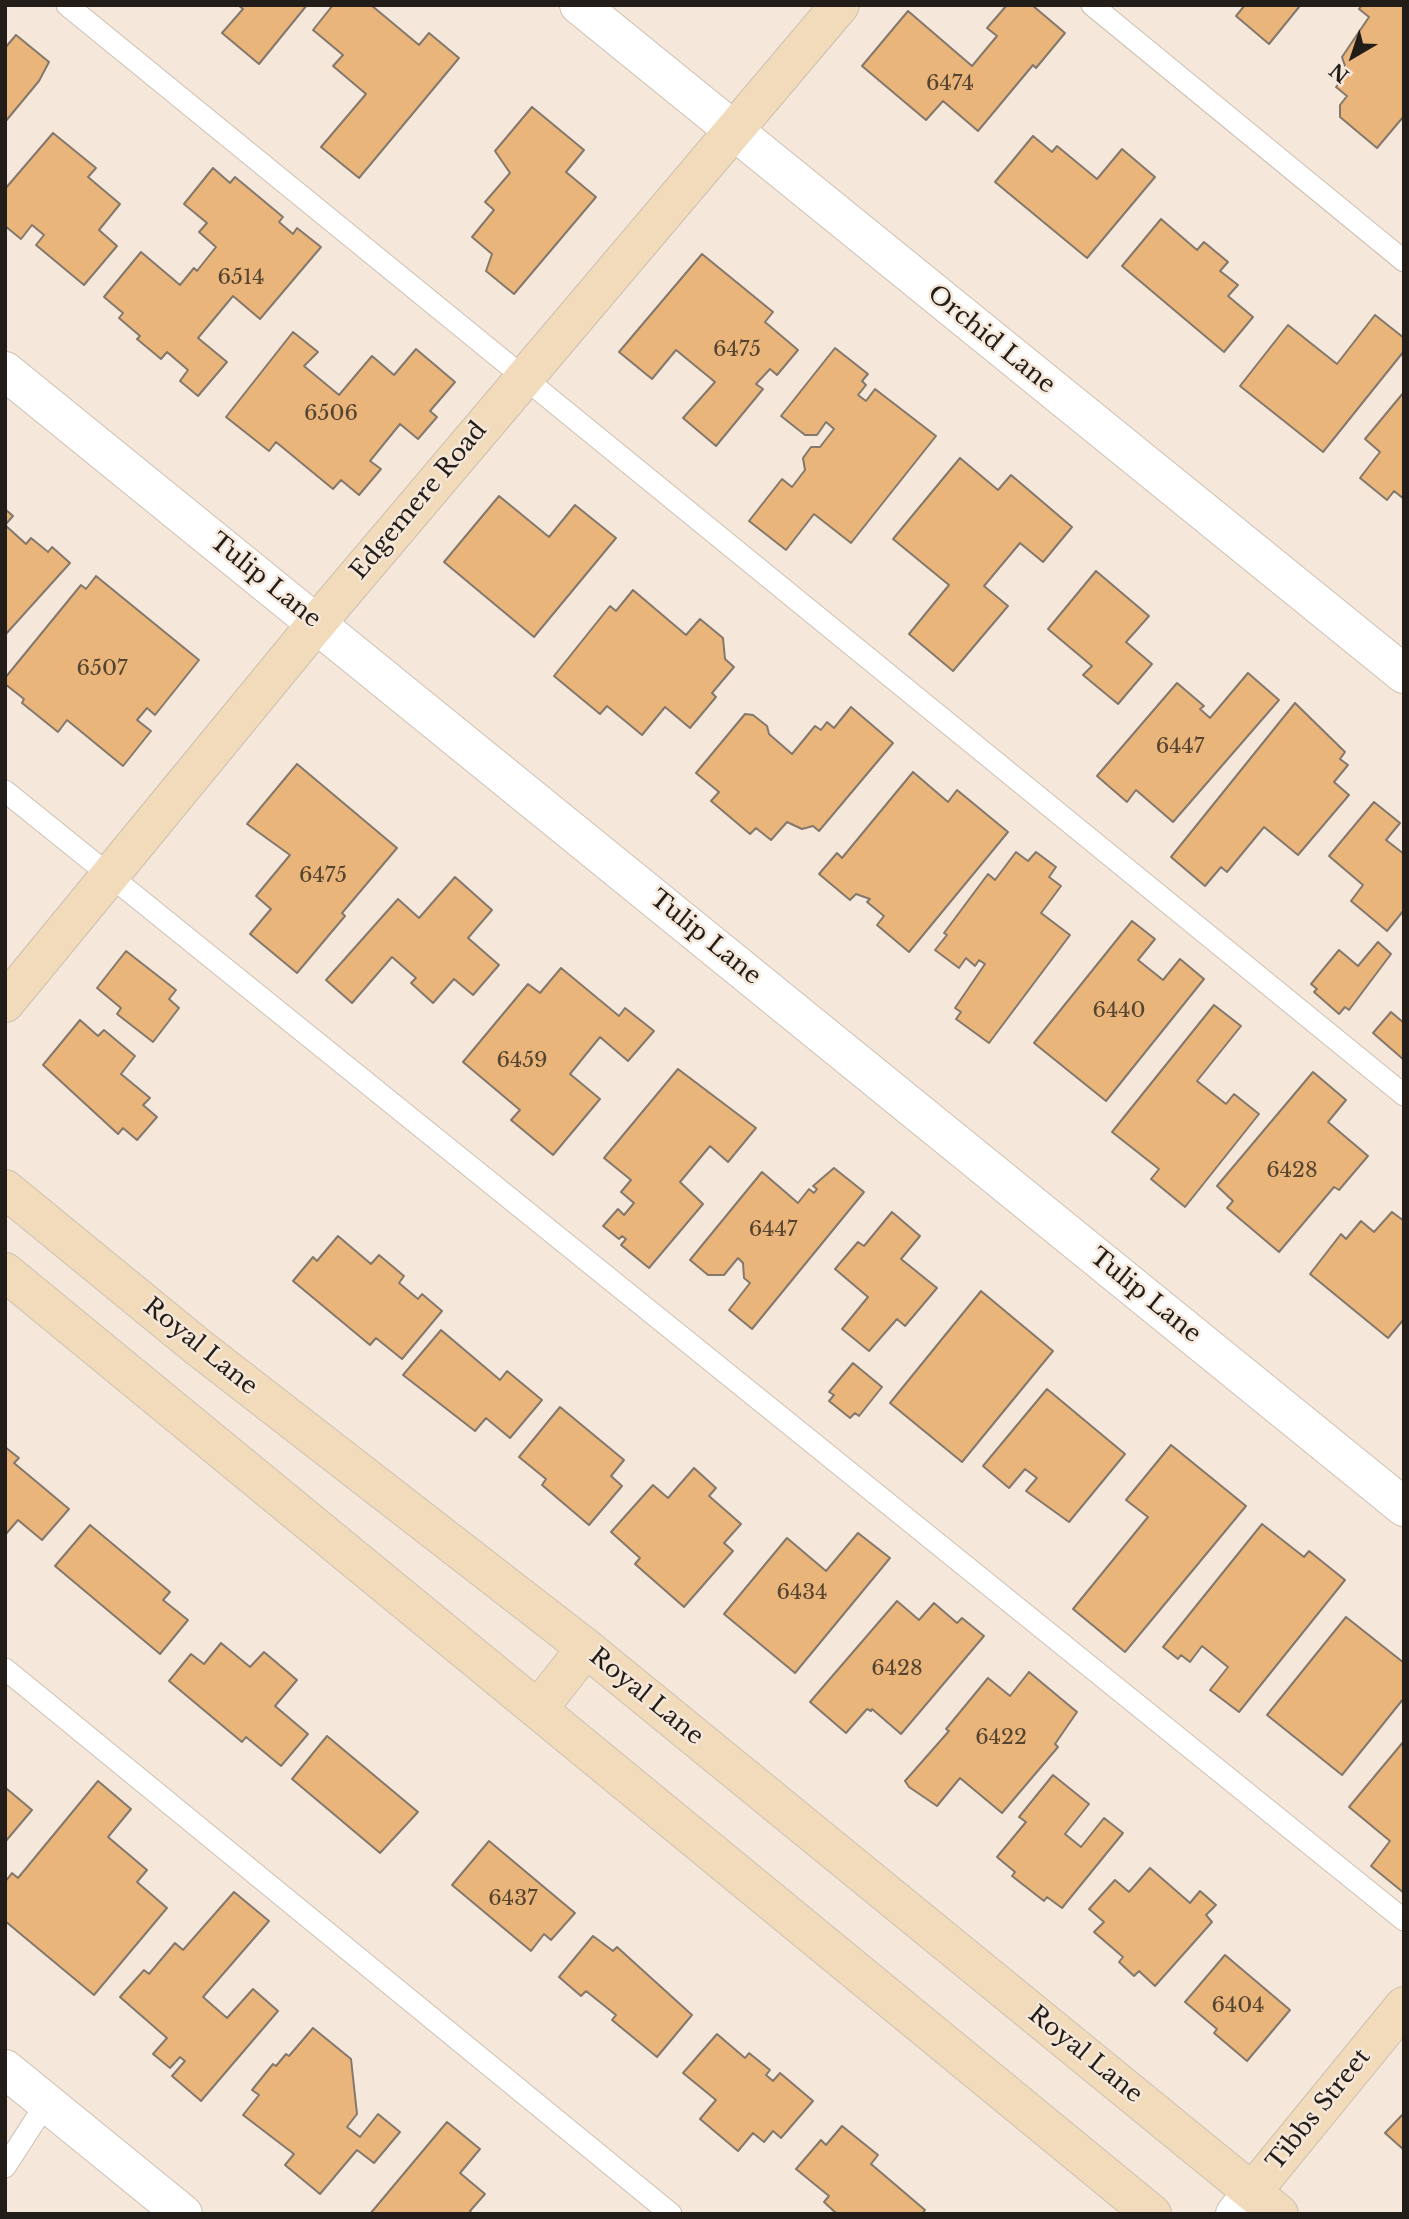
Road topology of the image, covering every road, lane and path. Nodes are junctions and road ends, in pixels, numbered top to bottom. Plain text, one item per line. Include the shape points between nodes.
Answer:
1 (67, 5) edge
2 (579, 5) edge
3 (840, 5) edge
4 (1092, 5) edge
5 (733, 130) junction
6 (1404, 261) edge
7 (5, 371) edge
8 (523, 377) junction
9 (317, 623) junction
10 (1404, 674) edge
11 (5, 791) edge
12 (108, 875) junction
13 (5, 1003) edge
14 (1404, 1095) edge
15 (5, 1189) edge
16 (5, 1272) edge
17 (1404, 1507) edge
18 (586, 1648) junction
19 (5, 1669) edge
20 (539, 1708) junction
21 (1404, 1920) edge
22 (1404, 2006) edge
23 (5, 2069) edge
24 (47, 2102) junction
25 (5, 2167) edge
26 (1255, 2207) edge
27 (183, 2214) edge
28 (671, 2214) edge
29 (1152, 2214) edge

1 - 8 lane
2 - 5 street, Orchid Lane
3 - 5 main road, Edgemere Road
4 - 6 lane
5 - 8 main road, Edgemere Road
5 - 10 street, Orchid Lane
7 - 9 street, Tulip Lane
8 - 9 main road, Edgemere Road
8 - 14 lane
9 - 12 main road, Edgemere Road
9 - 17 street, Tulip Lane
11 - 12 lane
12 - 13 main road, Edgemere Road
12 - 21 lane
15 - 18 main road, Royal Lane via 198,1347
16 - 20 main road
18 - 20 main road
18 - 26 main road, Royal Lane
19 - 28 lane
20 - 29 main road
22 - 26 main road, Tibbs Street
23 - 24 street
24 - 25 lane
24 - 27 street

